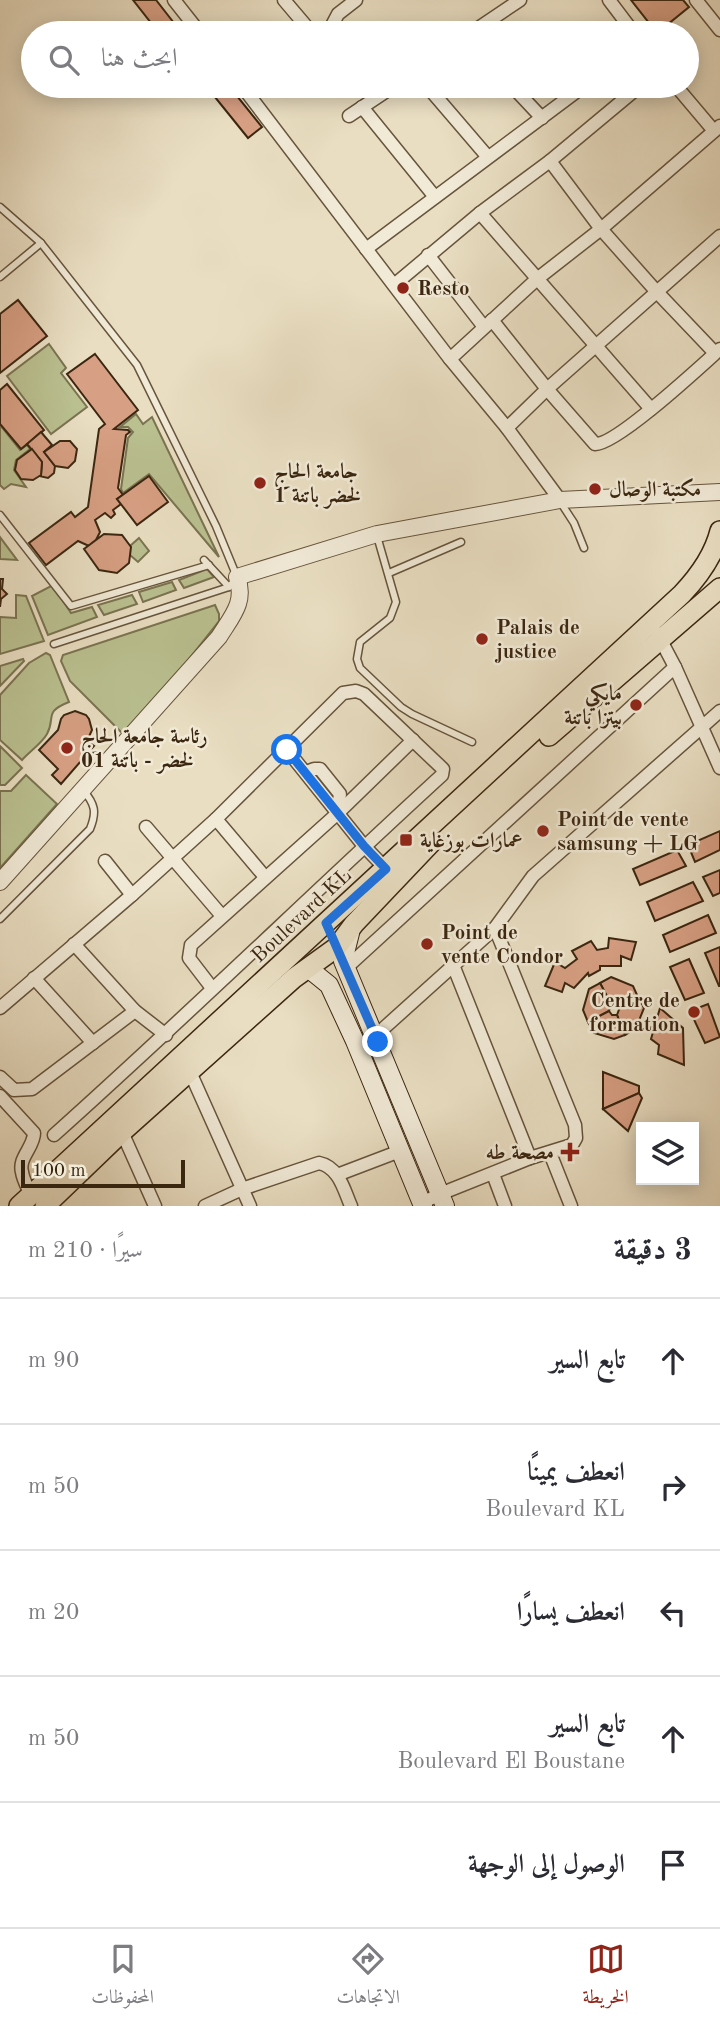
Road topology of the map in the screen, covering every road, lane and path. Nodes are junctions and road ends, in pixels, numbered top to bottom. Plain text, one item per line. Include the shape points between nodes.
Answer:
1 (284, 0) edge
2 (356, 0) edge
3 (520, 0) edge
4 (608, 0) edge
5 (696, 0) edge
6 (176, 1) edge
7 (191, 21) edge
8 (302, 21) edge
9 (334, 21) edge
10 (489, 21) edge
11 (625, 21) edge
12 (720, 30) edge
13 (251, 98) edge
14 (376, 98) edge
15 (437, 98) edge
16 (523, 98) edge
17 (568, 98) edge
18 (626, 98) edge
19 (688, 98) edge
20 (362, 107) junction
21 (349, 116) dead end
22 (542, 118) junction
23 (717, 128) edge
24 (487, 156) junction
25 (550, 162) junction
26 (435, 197) junction
27 (0, 207) edge
28 (480, 213) junction
29 (601, 229) junction
30 (720, 236) edge
31 (41, 243) junction
32 (366, 249) junction
33 (428, 255) junction
34 (0, 277) edge
35 (537, 279) junction
36 (394, 285) junction
37 (656, 291) junction
38 (488, 323) junction
39 (597, 345) junction
40 (718, 351) edge
41 (450, 359) junction
42 (547, 389) junction
43 (652, 409) junction
44 (507, 428) junction
45 (720, 492) edge
46 (560, 500) junction
47 (0, 515) edge
48 (720, 531) edge
49 (377, 534) junction
50 (461, 541) dead end
51 (584, 548) dead end
52 (389, 573) junction
53 (233, 582) junction
54 (720, 588) edge
55 (656, 632) junction
56 (54, 645) dead end
57 (675, 667) junction
58 (720, 711) edge
59 (700, 727) junction
60 (413, 740) junction
61 (471, 742) dead end
62 (287, 750) junction
63 (720, 768) edge
64 (82, 789) junction
65 (336, 810) junction
66 (216, 819) junction
67 (146, 827) dead end
68 (364, 846) junction
69 (172, 859) junction
70 (105, 861) dead end
71 (386, 869) junction
72 (265, 877) junction
73 (0, 882) edge
74 (132, 895) junction
75 (222, 916) junction
76 (0, 919) edge
77 (326, 923) junction
78 (495, 928) junction
79 (310, 939) junction
80 (74, 944) junction
81 (342, 958) junction
82 (314, 964) junction
83 (453, 965) junction
84 (34, 978) junction
85 (212, 988) junction
86 (0, 1009) edge
87 (135, 1010) junction
88 (378, 1033) junction
89 (166, 1035) junction
90 (93, 1043) junction
91 (357, 1047) junction
92 (190, 1072) junction
93 (0, 1077) edge
94 (0, 1096) edge
95 (122, 1132) junction
96 (54, 1135) dead end
97 (400, 1151) junction
98 (550, 1153) junction
99 (530, 1158) junction
100 (492, 1174) junction
101 (337, 1175) junction
102 (433, 1176) junction
103 (414, 1184) junction
104 (242, 1189) junction
105 (442, 1200) edge
106 (32, 1202) edge
107 (423, 1205) edge
108 (155, 1206) edge
109 (205, 1206) edge
110 (250, 1206) edge
111 (351, 1206) edge
112 (505, 1206) edge
113 (571, 1206) edge

1 - 8 street
2 - 9 street
3 - 10 street
4 - 11 street
5 - 12 street
6 - 7 street
13 - 32 street
14 - 20 street
15 - 24 street
16 - 22 street
17 - 22 street
18 - 25 street
19 - 23 street
20 - 21 street
20 - 26 street
22 - 24 street
23 - 29 street
24 - 26 street
25 - 28 street
25 - 29 street
26 - 32 street
27 - 31 lane
28 - 33 street
28 - 35 street
29 - 35 street
29 - 37 street
30 - 37 street
31 - 34 lane
31 - 53 lane via 137,365 216,526
32 - 36 street
33 - 36 street
33 - 38 street
35 - 38 street
35 - 39 street
36 - 41 street
37 - 39 street
37 - 40 street
38 - 41 street
38 - 42 street
39 - 42 street
39 - 43 street
40 - 43 street
41 - 44 street
42 - 43 street via 595,444 607,442
42 - 44 street
44 - 46 street
45 - 46 street
46 - 49 street
46 - 51 lane
47 - 53 lane via 71,606 206,563
48 - 55 main road, Boulevard KL via 710,557
49 - 52 lane
49 - 53 street
50 - 52 lane
52 - 61 lane via 395,610 360,642 360,668 401,707
53 - 56 lane
53 - 64 street via 242,591 219,636
54 - 55 main road, Boulevard KL
55 - 57 street
55 - 71 main road, Boulevard KL
55 - 81 main road, Boulevard KL via 458,816 354,923
57 - 59 street
57 - 81 street
58 - 59 street
59 - 63 street
59 - 78 street via 533,876
60 - 62 street via 364,694 350,691
60 - 65 street
60 - 68 street via 443,773
62 - 65 street via 306,772 320,769 340,794
62 - 66 street
64 - 73 street
64 - 76 lane via 94,802 90,829
65 - 68 street
65 - 72 street
66 - 69 street
66 - 72 street
67 - 69 street
68 - 71 street
68 - 85 street
69 - 74 street
69 - 75 street
70 - 74 street
71 - 77 main road, Boulevard KL
72 - 75 street
74 - 80 street
75 - 85 street via 191,945 189,953
77 - 79 main road, Boulevard KL
77 - 81 main road
78 - 83 street
78 - 98 street via 575,1125 572,1145
79 - 82 main road
79 - 106 main road, Boulevard KL
80 - 84 street
80 - 87 street
81 - 82 main road, Boulevard KL
81 - 88 main road
82 - 91 main road via 329,985
82 - 92 main road, Boulevard KL
83 - 88 street
83 - 99 street
84 - 86 street
84 - 90 street
85 - 89 street
87 - 89 street
87 - 90 street
88 - 91 street
88 - 102 main road
89 - 96 street
90 - 93 street via 32,1089 14,1090
91 - 97 main road
92 - 95 main road, Boulevard KL
92 - 104 street
94 - 106 street via 34,1133 21,1163
95 - 106 main road, Boulevard KL
95 - 108 street
97 - 101 street
97 - 103 main road
98 - 99 street
98 - 113 street
99 - 100 street
100 - 105 street
100 - 112 street
101 - 104 street via 319,1163
101 - 111 street
102 - 103 main road
102 - 105 main road
103 - 107 main road
104 - 109 street
104 - 110 street
105 - 107 street

